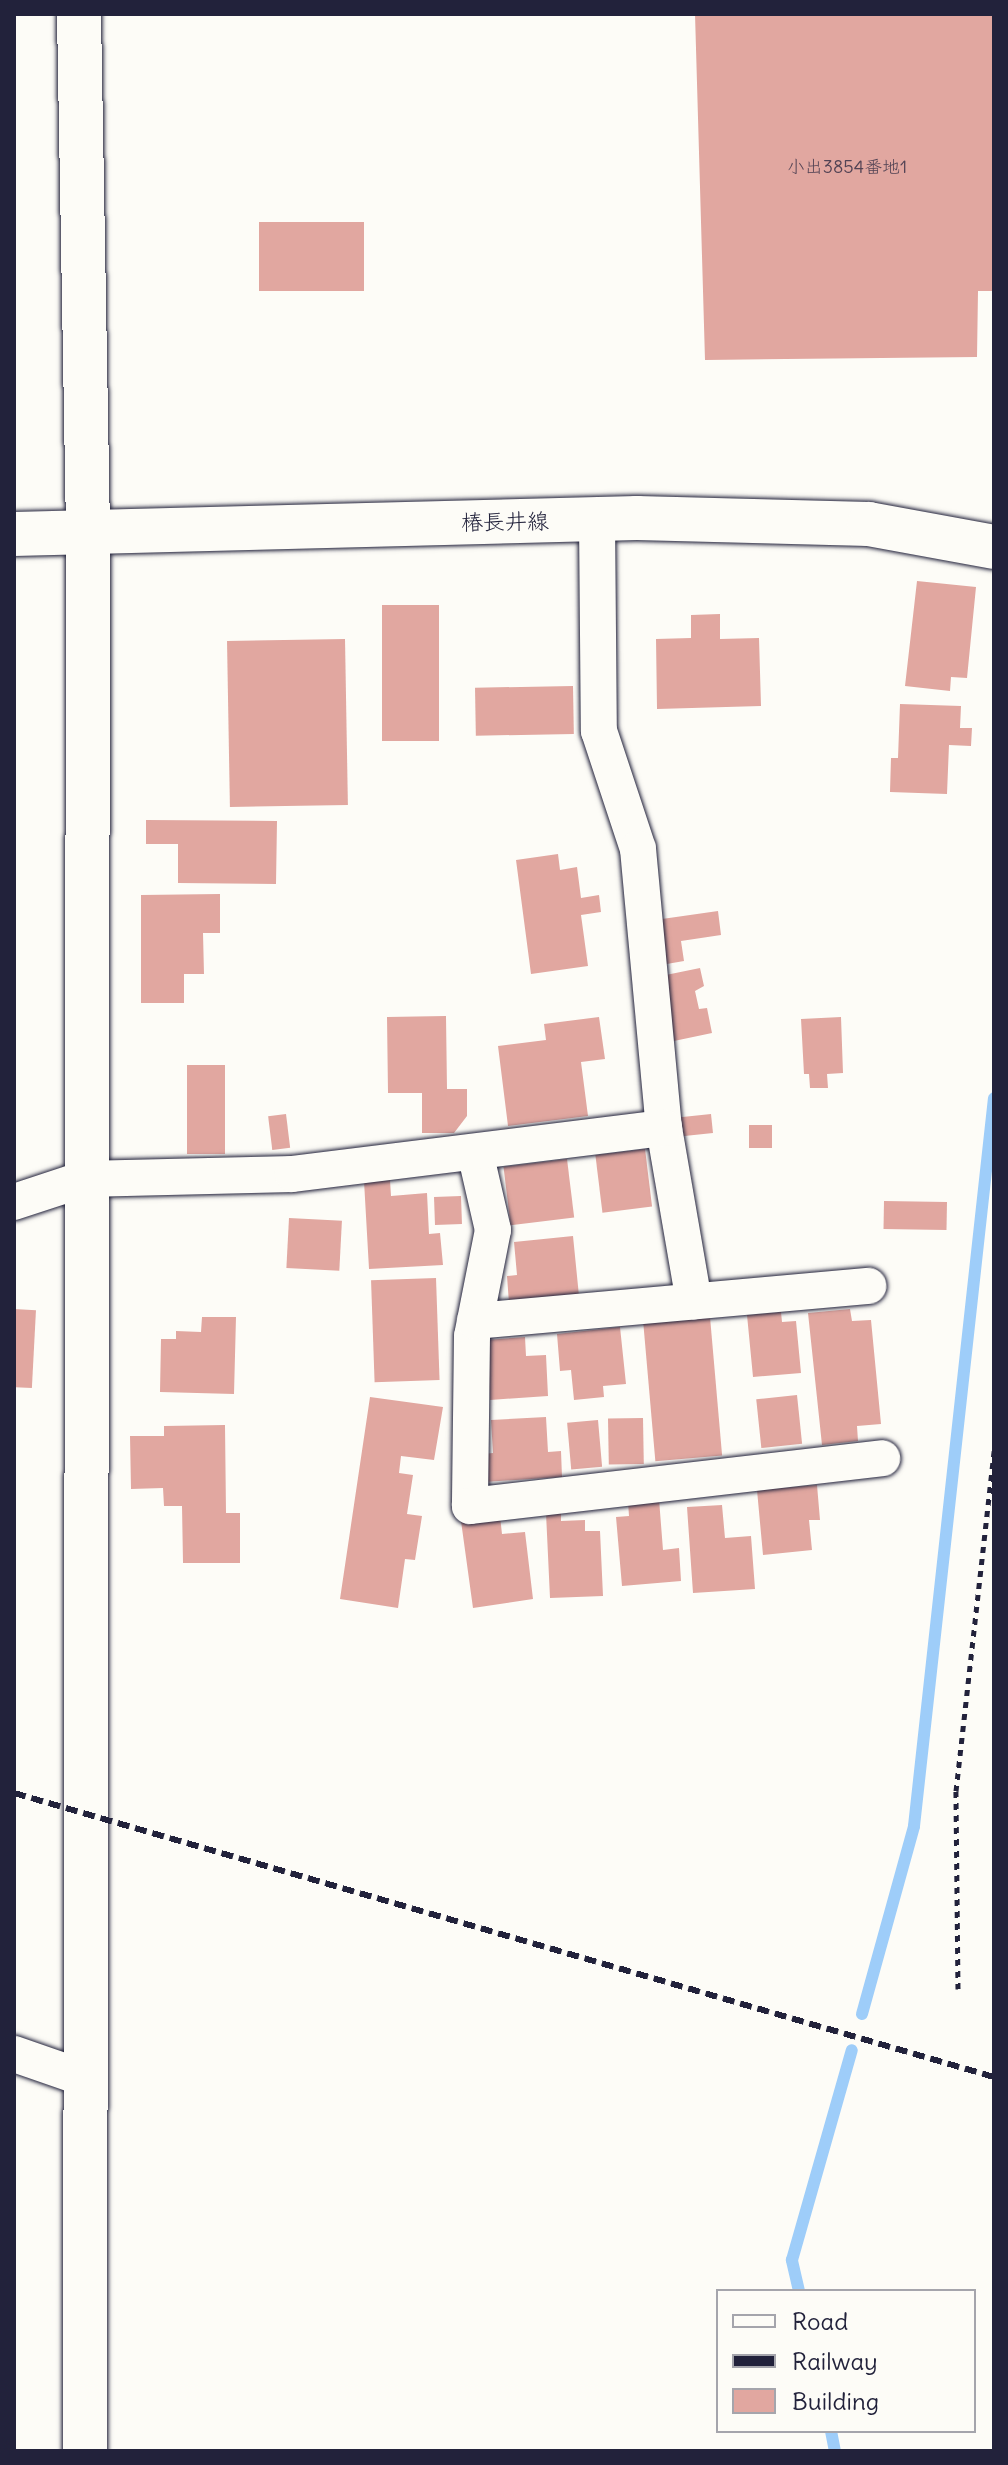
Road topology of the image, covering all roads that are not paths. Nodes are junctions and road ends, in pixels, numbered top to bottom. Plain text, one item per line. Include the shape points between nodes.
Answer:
1 (79, 14) edge
2 (597, 519) junction
3 (88, 532) junction
4 (14, 534) edge
5 (994, 547) edge
6 (664, 1128) junction
7 (475, 1152) junction
8 (84, 1179) junction
9 (14, 1202) edge
10 (868, 1286) dead end
11 (694, 1301) junction
12 (475, 1321) junction
13 (882, 1458) dead end
14 (14, 2054) edge
15 (86, 2079) junction
16 (85, 2451) edge

1 - 3 street
2 - 3 street, 椿長井線
2 - 5 street, 椿長井線 via 869,524
2 - 6 street via 599,731 638,849
3 - 4 street, 椿長井線
3 - 8 street
6 - 7 street
6 - 11 street
7 - 8 street via 293,1174
7 - 12 street via 493,1230
8 - 9 street
8 - 15 street
10 - 11 street
11 - 12 street
12 - 13 street via 470,1506
14 - 15 street
15 - 16 street

